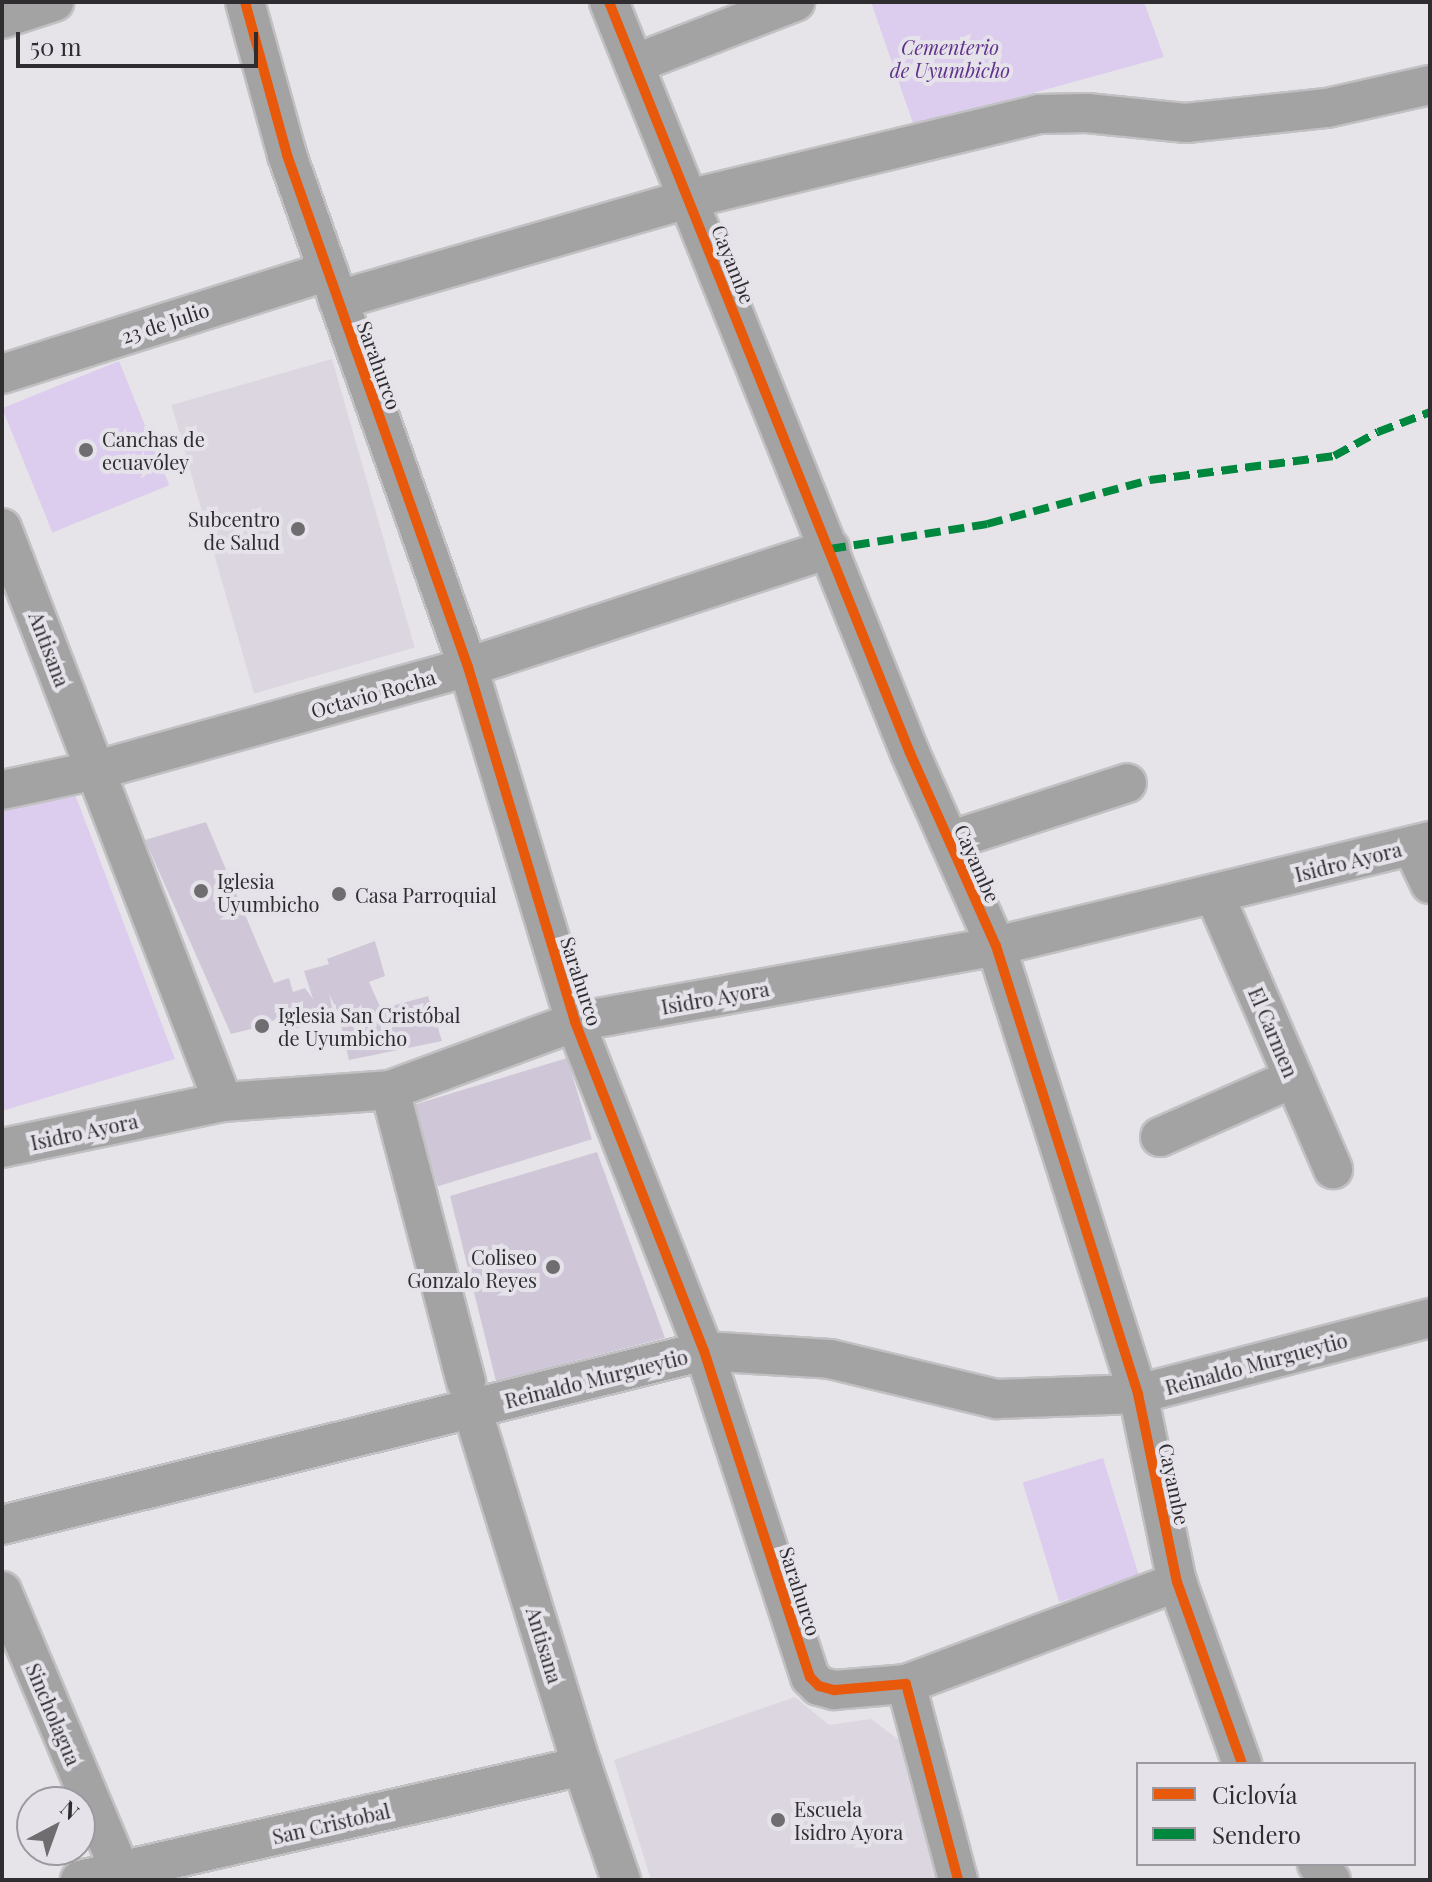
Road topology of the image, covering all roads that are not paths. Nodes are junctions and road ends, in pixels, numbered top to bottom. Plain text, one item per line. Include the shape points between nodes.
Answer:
1 (54, 2) edge
2 (245, 2) edge
3 (609, 2) edge
4 (795, 2) edge
5 (2, 19) edge
6 (634, 64) junction
7 (1430, 85) edge
8 (688, 199) junction
9 (333, 286) junction
10 (2, 374) edge
11 (2, 528) edge
12 (830, 549) junction
13 (468, 667) junction
14 (97, 770) junction
15 (1127, 783) dead end
16 (2, 790) edge
17 (949, 841) junction
18 (1421, 844) edge
19 (1430, 884) edge
20 (1214, 894) junction
21 (996, 946) junction
22 (575, 1022) junction
23 (1294, 1078) junction
24 (390, 1090) junction
25 (223, 1102) junction
26 (1160, 1137) dead end
27 (2, 1148) edge
28 (1333, 1169) dead end
29 (1430, 1318) edge
30 (704, 1351) junction
31 (1138, 1394) junction
32 (469, 1396) junction
33 (2, 1525) edge
34 (1177, 1582) junction
35 (2, 1591) edge
36 (906, 1684) junction
37 (1241, 1762) edge
38 (582, 1766) junction
39 (123, 1876) edge
40 (80, 1880) edge
41 (621, 1880) edge
42 (958, 1880) edge

1 - 5 street
2 - 9 street, Sarahurco via 287,155
3 - 6 street, Cayambe
4 - 6 street
6 - 8 street, Cayambe
7 - 8 street, 23 de Julio via 1327,108 1186,123 1039,114
8 - 9 street, 23 de Julio
8 - 12 street, Cayambe
9 - 10 street, 23 de Julio
9 - 13 street, Sarahurco
11 - 14 street, Antisana
12 - 13 street, Octavio Rocha
12 - 17 street, Cayambe
13 - 14 street, Octavio Rocha
13 - 22 street, Sarahurco
14 - 16 street, Octavio Rocha
14 - 25 street, Antisana
15 - 17 street
17 - 21 street, Cayambe
18 - 19 street
18 - 20 street, Isidro Ayora
20 - 21 street, Isidro Ayora
20 - 23 street, El Carmen
21 - 22 street, Isidro Ayora
21 - 31 street, Cayambe
22 - 24 street, Isidro Ayora
22 - 30 street, Sarahurco
23 - 26 street
23 - 28 street, El Carmen
24 - 25 street, Isidro Ayora
24 - 32 street, Antisana
25 - 27 street, Isidro Ayora
29 - 31 street, Reinaldo Murgueytio
30 - 31 street, Reinaldo Murgueytio via 830,1359 997,1399
30 - 32 street, Reinaldo Murgueytio
30 - 36 street, Sarahurco via 810,1677 834,1690
31 - 34 street, Cayambe
32 - 33 street, Reinaldo Murgueytio
32 - 38 street, Antisana
34 - 36 street, Sarahurco
34 - 37 street, Cayambe
35 - 39 street, Sincholagua
36 - 42 street
38 - 39 street, San Cristobal
38 - 41 street, Antisana
39 - 40 street, San Cristobal

